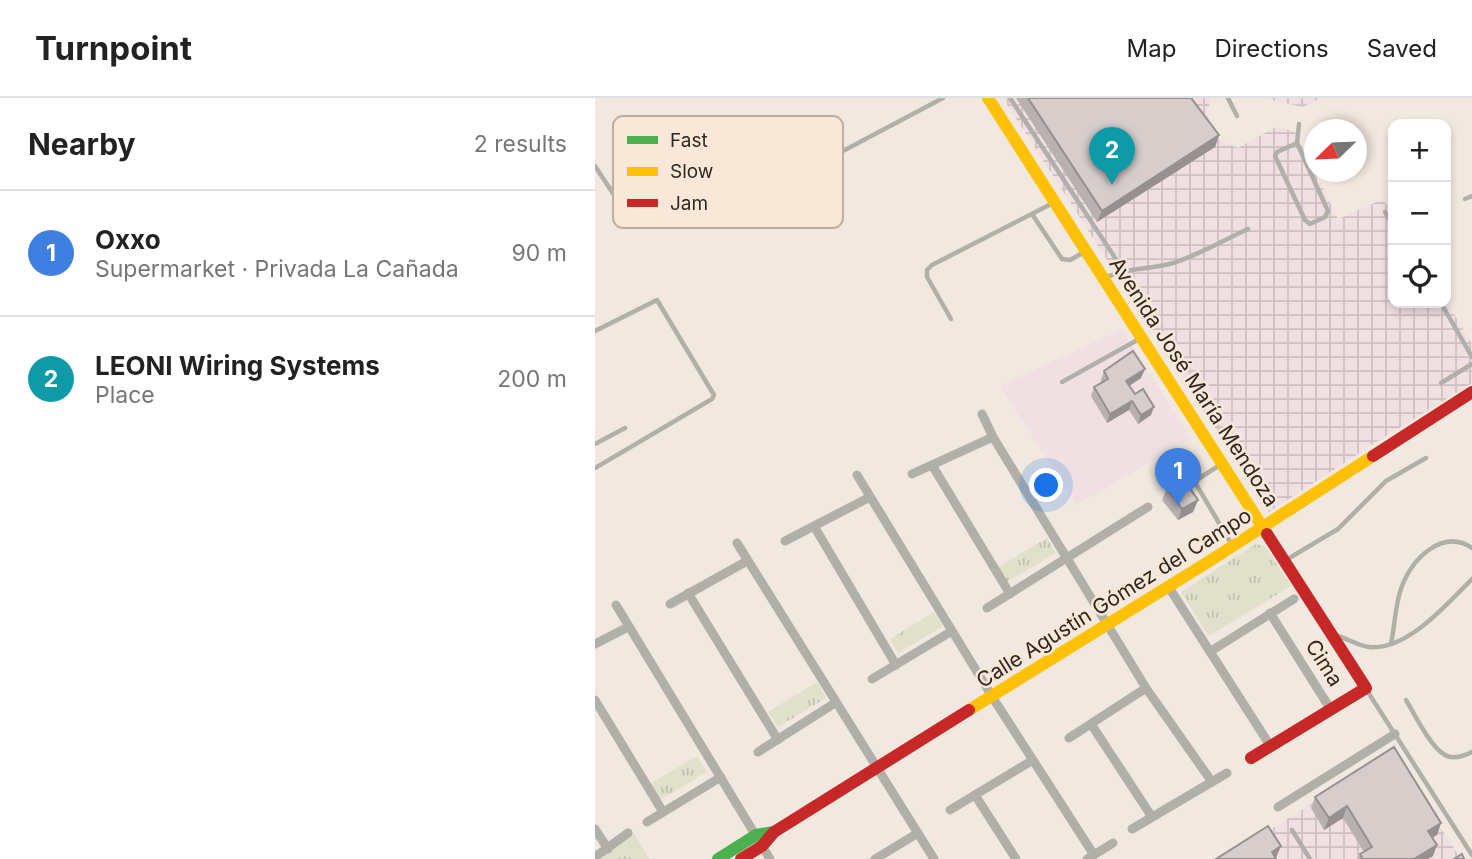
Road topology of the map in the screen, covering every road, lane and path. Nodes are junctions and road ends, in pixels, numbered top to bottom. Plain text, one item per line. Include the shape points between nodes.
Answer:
1 (943, 98) edge
2 (988, 98) edge
3 (1010, 98) edge
4 (1229, 98) edge
5 (1237, 116) dead end
6 (1299, 124) dead end
7 (1297, 142) junction
8 (843, 151) edge
9 (595, 166) edge
10 (613, 193) edge
11 (1472, 196) edge
12 (1465, 199) dead end
13 (1055, 202) junction
14 (1385, 212) dead end
15 (1032, 215) junction
16 (1388, 217) edge
17 (1248, 229) dead end
18 (1086, 251) junction
19 (1122, 270) junction
20 (1104, 278) junction
21 (1444, 308) edge
22 (951, 319) dead end
23 (595, 331) edge
24 (1142, 338) junction
25 (1472, 357) edge
26 (1472, 363) edge
27 (1062, 382) dead end
28 (1441, 383) dead end
29 (1472, 392) edge
30 (982, 414) dead end
31 (625, 428) dead end
32 (993, 437) junction
33 (595, 444) edge
34 (1426, 458) dead end
35 (1223, 463) junction
36 (932, 465) junction
37 (595, 468) edge
38 (912, 474) dead end
39 (857, 475) dead end
40 (870, 496) junction
41 (1148, 508) dead end
42 (814, 526) junction
43 (1263, 526) junction
44 (785, 541) dead end
45 (737, 543) dead end
46 (1233, 546) junction
47 (1472, 548) edge
48 (1067, 558) junction
49 (747, 561) junction
50 (1285, 561) junction
51 (1472, 579) edge
52 (1168, 586) junction
53 (688, 593) junction
54 (1010, 594) junction
55 (1294, 599) dead end
56 (670, 604) dead end
57 (616, 605) dead end
58 (988, 608) dead end
59 (1270, 613) junction
60 (1108, 625) junction
61 (628, 627) junction
62 (952, 631) junction
63 (1331, 634) junction
64 (595, 644) edge
65 (1391, 645) junction
66 (1211, 651) junction
67 (895, 665) junction
68 (872, 679) dead end
69 (1146, 688) junction
70 (1366, 688) junction
71 (993, 698) junction
72 (595, 700) edge
73 (1406, 700) dead end
74 (835, 703) junction
75 (1331, 710) junction
76 (1091, 724) junction
77 (1395, 734) junction
78 (1069, 738) dead end
79 (778, 740) junction
80 (1271, 747) junction
81 (758, 751) dead end
82 (1472, 752) edge
83 (1251, 758) dead end
84 (1033, 760) junction
85 (877, 768) junction
86 (1227, 773) dead end
87 (720, 777) junction
88 (1212, 782) junction
89 (975, 795) junction
90 (1278, 807) dead end
91 (950, 810) dead end
92 (663, 812) junction
93 (1152, 817) junction
94 (647, 822) dead end
95 (595, 829) edge
96 (1132, 829) dead end
97 (1291, 830) dead end
98 (628, 833) dead end
99 (918, 833) junction
100 (759, 841) junction
101 (1113, 843) dead end
102 (607, 849) junction
103 (1472, 856) edge
104 (595, 857) edge
105 (1090, 857) edge
106 (718, 859) edge
107 (741, 859) edge
108 (770, 859) edge
109 (875, 859) edge
110 (935, 859) edge
111 (1016, 859) edge
112 (1310, 859) edge

1 - 8 lane
2 - 13 street, Avenida José María Mendoza
3 - 19 lane
4 - 5 lane
6 - 7 lane
7 - 7 lane via 1328,211 1310,224 1275,156
9 - 10 lane
11 - 12 lane
13 - 15 lane
13 - 18 street, Avenida José María Mendoza
14 - 16 lane
15 - 18 lane via 1062,259
15 - 22 lane via 927,270
17 - 19 lane via 1177,262
18 - 20 street, Avenida José María Mendoza
19 - 20 lane
20 - 24 street, Avenida José María Mendoza
21 - 25 lane
23 - 37 lane via 657,300 713,395
24 - 27 lane
24 - 35 street, Avenida José María Mendoza
26 - 28 lane
29 - 43 street, Calle Agustín Gómez del Campo
30 - 32 street
31 - 33 lane
32 - 36 street
32 - 48 street
34 - 50 lane via 1386,481 1338,529
35 - 43 street, Avenida José María Mendoza
35 - 46 lane via 1196,484
36 - 38 street
36 - 54 street
39 - 40 street
40 - 42 street
40 - 62 street
41 - 48 street
42 - 44 street
42 - 67 street
43 - 46 street, Calle Agustín Gómez del Campo
43 - 50 street, Avenida José María Mendoza
45 - 49 street
46 - 52 street, Calle Agustín Gómez del Campo
47 - 65 lane via 1462,541 1439,543 1410,570 1401,588
48 - 54 street
48 - 60 street
49 - 53 street
49 - 74 street
50 - 63 street, Avenida José María Mendoza
51 - 65 lane via 1429,622
52 - 60 street, Calle Agustín Gómez del Campo
52 - 66 street
53 - 56 street
53 - 79 street
54 - 58 street
55 - 59 street
57 - 61 street
59 - 66 street
59 - 75 street, Cima
60 - 69 street
60 - 71 street, Calle Agustín Gómez del Campo
61 - 64 street
61 - 87 street
62 - 67 street
62 - 71 street
63 - 65 lane via 1368,647
63 - 70 street, Avenida José María Mendoza
66 - 80 street
67 - 68 street
69 - 76 street
69 - 88 street
70 - 75 street
70 - 77 lane
71 - 84 street
71 - 85 street, Calle Agustín Gómez del Campo
72 - 92 street
73 - 82 lane via 1437,750 1453,757
74 - 79 street
74 - 85 street
75 - 80 street, Cima
76 - 78 street
76 - 93 street
77 - 90 street
77 - 103 lane
79 - 81 street
80 - 83 street, Cima
84 - 89 street
84 - 105 street
85 - 99 street
85 - 100 street, Calle Agustín Gómez del Campo
86 - 88 street
87 - 92 street
87 - 100 street
88 - 93 street
89 - 91 street
89 - 111 street
92 - 94 street
93 - 96 street
95 - 102 street
97 - 112 lane
98 - 102 street
99 - 109 street
99 - 110 street
100 - 106 street, Calle Agustín Gómez del Campo
100 - 107 street, Calle Agustín Gómez del Campo
100 - 108 street
101 - 105 street
102 - 104 street

